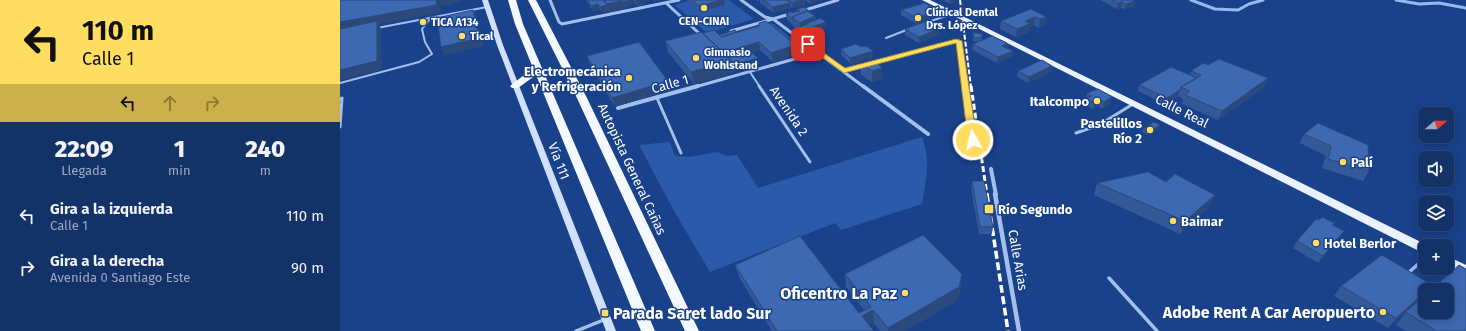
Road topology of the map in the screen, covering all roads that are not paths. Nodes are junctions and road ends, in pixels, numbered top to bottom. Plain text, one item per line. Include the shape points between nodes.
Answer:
1 (512, 0) edge
2 (532, 0) edge
3 (550, 0) edge
4 (679, 0) edge
5 (741, 0) edge
6 (838, 0) edge
7 (925, 0) edge
8 (486, 3) edge
9 (666, 3) junction
10 (952, 14) junction
11 (434, 17) junction
12 (773, 19) junction
13 (922, 24) edge
14 (915, 27) edge
15 (371, 30) edge
16 (728, 32) edge
17 (706, 38) edge
18 (886, 38) dead end
19 (819, 52) junction
20 (538, 69) junction
21 (844, 71) junction
22 (750, 72) junction
23 (340, 83) edge
24 (515, 86) junction
25 (341, 98) edge
26 (657, 98) junction
27 (1134, 103) junction
28 (618, 108) dead end
29 (340, 126) edge
30 (1076, 133) dead end
31 (928, 134) dead end
32 (973, 140) dead end
33 (681, 153) dead end
34 (810, 162) dead end
35 (991, 169) dead end
36 (1418, 245) edge
37 (1418, 264) edge
38 (1454, 264) edge
39 (1466, 270) edge
40 (1405, 276) edge
41 (1109, 278) dead end
42 (607, 318) junction
43 (576, 331) edge
44 (611, 331) edge
45 (648, 331) edge
46 (692, 331) edge
47 (1019, 331) edge
48 (1157, 331) edge

1 - 20 highway
2 - 46 highway, Autopista General Cañas via 581,96
3 - 9 street via 562,24
4 - 9 street
5 - 12 street via 765,17
6 - 12 street
7 - 10 main road, Calle Real
8 - 11 lane
8 - 24 main road, Vía 111
9 - 17 street
10 - 13 lane
10 - 27 main road, Calle Real
11 - 15 lane
11 - 23 lane via 427,21 422,29 425,42 432,54 429,57
12 - 16 street
12 - 19 street
14 - 18 lane
19 - 21 street
19 - 22 street, Calle 1
20 - 24 highway
20 - 45 highway
21 - 31 street
21 - 32 street via 959,41
22 - 26 street, Calle 1
22 - 34 lane, Avenida 2
24 - 42 main road, Vía 111
25 - 29 lane
26 - 28 street, Calle 1
26 - 33 lane
27 - 30 lane via 1099,125
27 - 36 main road, Calle Real
35 - 47 street, Calle Arias
37 - 40 lane
38 - 39 main road
41 - 48 lane
42 - 43 lane
42 - 44 main road, Vía 111

